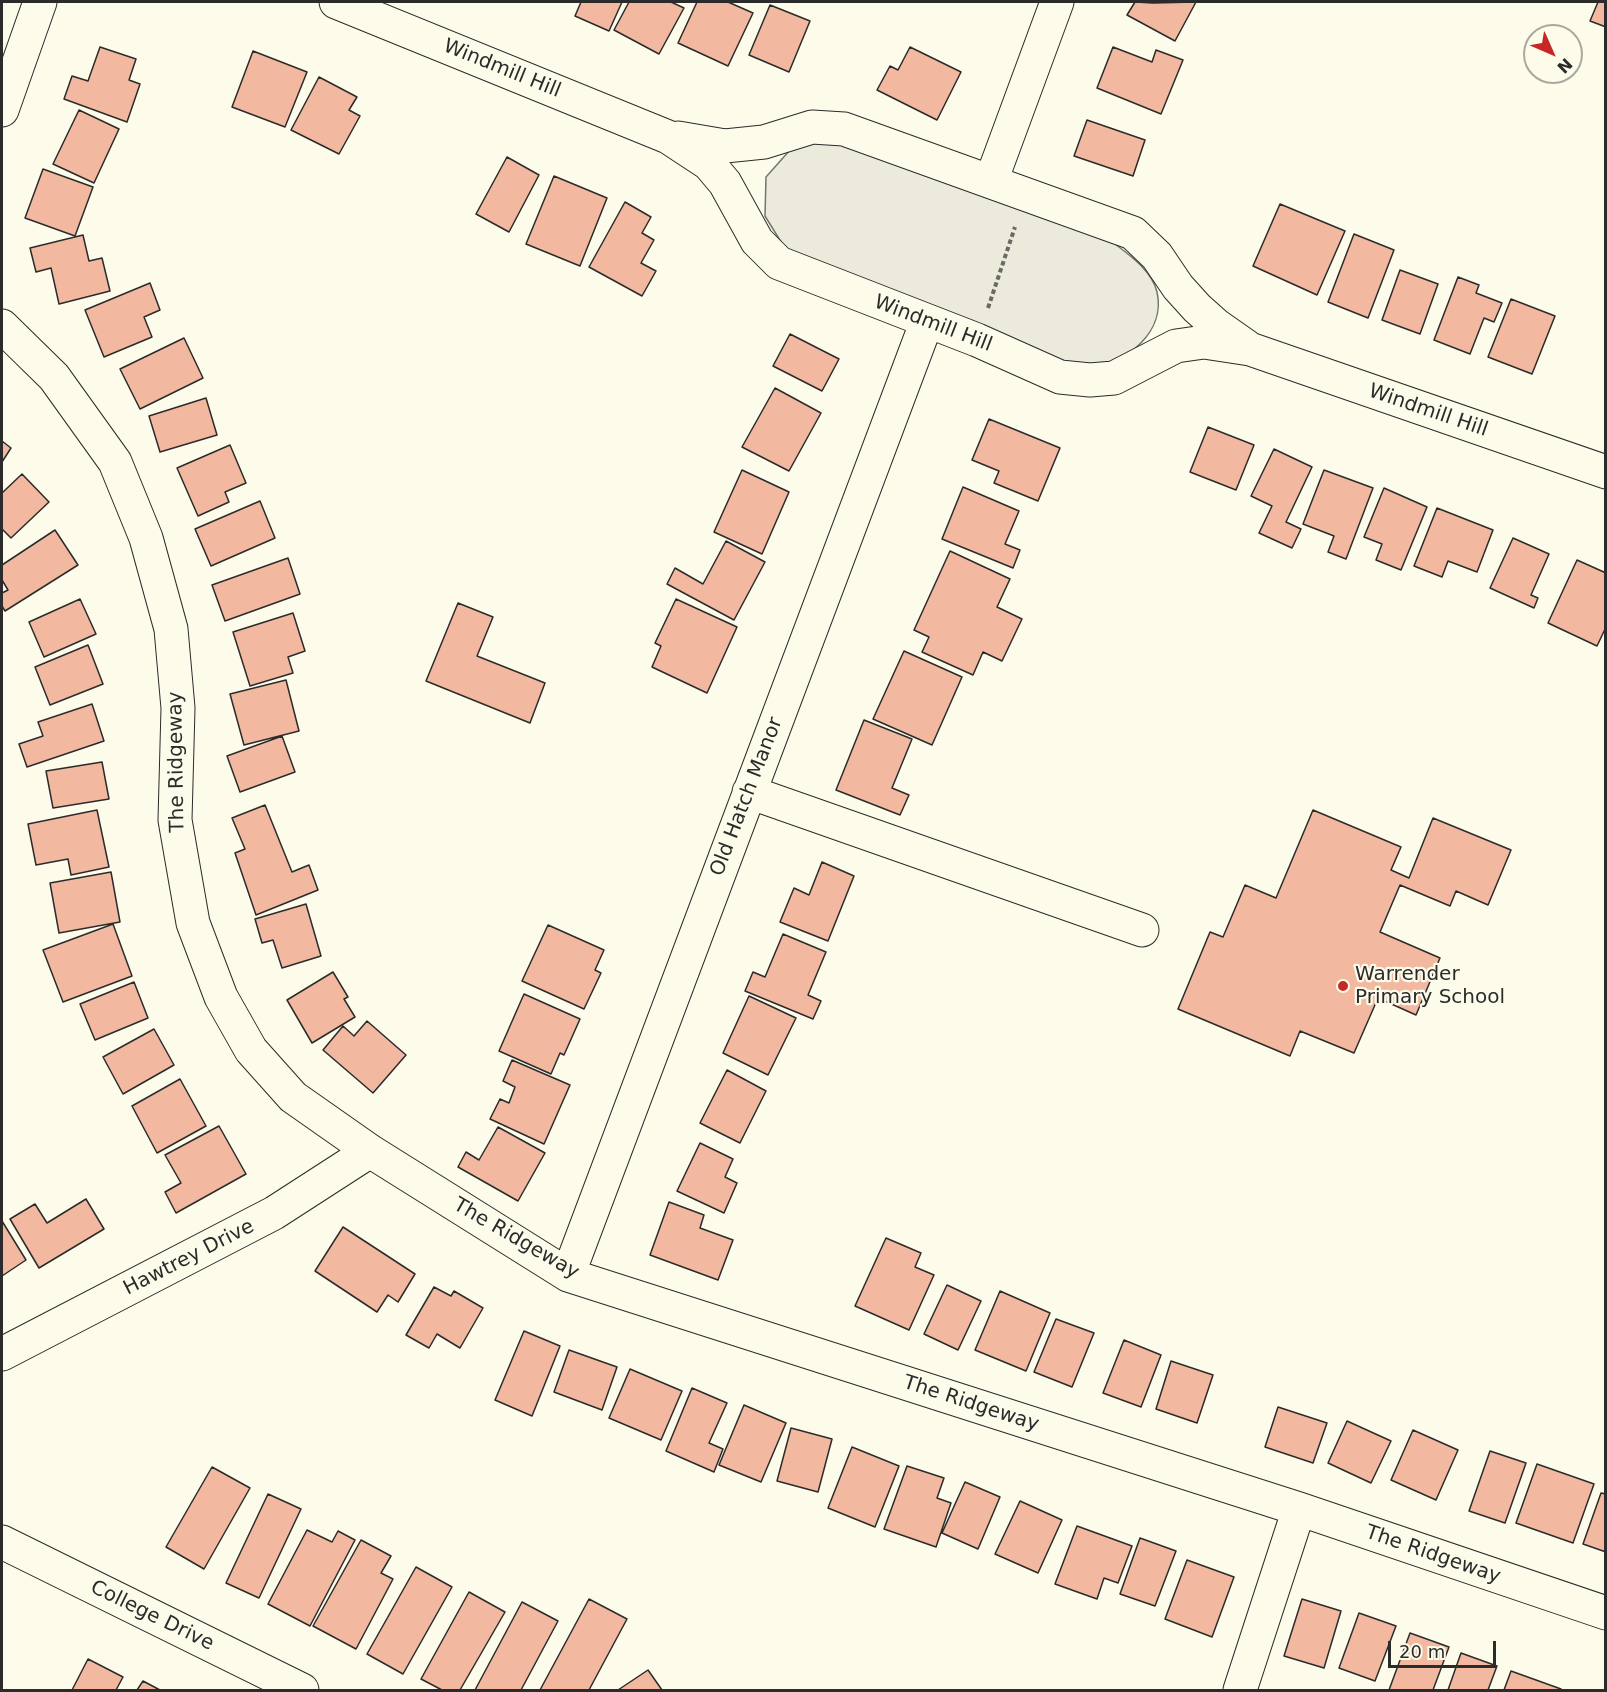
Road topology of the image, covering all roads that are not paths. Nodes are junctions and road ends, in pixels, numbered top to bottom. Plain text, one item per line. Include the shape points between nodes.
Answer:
1 (40, 2) edge
2 (336, 2) edge
3 (1057, 2) edge
4 (2, 110) edge
5 (668, 136) junction
6 (991, 181) junction
7 (927, 321) junction
8 (2, 326) edge
9 (1250, 349) junction
10 (1605, 472) edge
11 (749, 792) junction
12 (1142, 930) dead end
13 (370, 1151) junction
14 (568, 1275) junction
15 (2, 1354) edge
16 (1299, 1509) junction
17 (2, 1542) edge
18 (1605, 1613) edge
19 (302, 1690) edge
20 (1240, 1690) edge

1 - 4 street
2 - 5 street, Windmill Hill
3 - 6 street
5 - 6 street, Windmill Hill via 725,146 764,142 812,127 844,129
5 - 7 street, Windmill Hill via 709,164 725,183 758,241 779,263
6 - 9 street, Windmill Hill via 1133,232 1197,308
7 - 9 street, Windmill Hill via 1060,377 1090,380 1114,378 1176,346 1204,342
7 - 11 street, Old Hatch Manor
8 - 13 street, The Ridgeway via 54,377 115,462 146,538 171,629 178,708 175,820 193,923 221,998 251,1050 293,1096
9 - 10 street, Windmill Hill
11 - 12 street
11 - 14 street, Old Hatch Manor
13 - 14 street, The Ridgeway
13 - 15 street, Hawtrey Drive via 274,1214
14 - 16 street, The Ridgeway
16 - 18 street, The Ridgeway
16 - 20 street
17 - 19 street, College Drive

